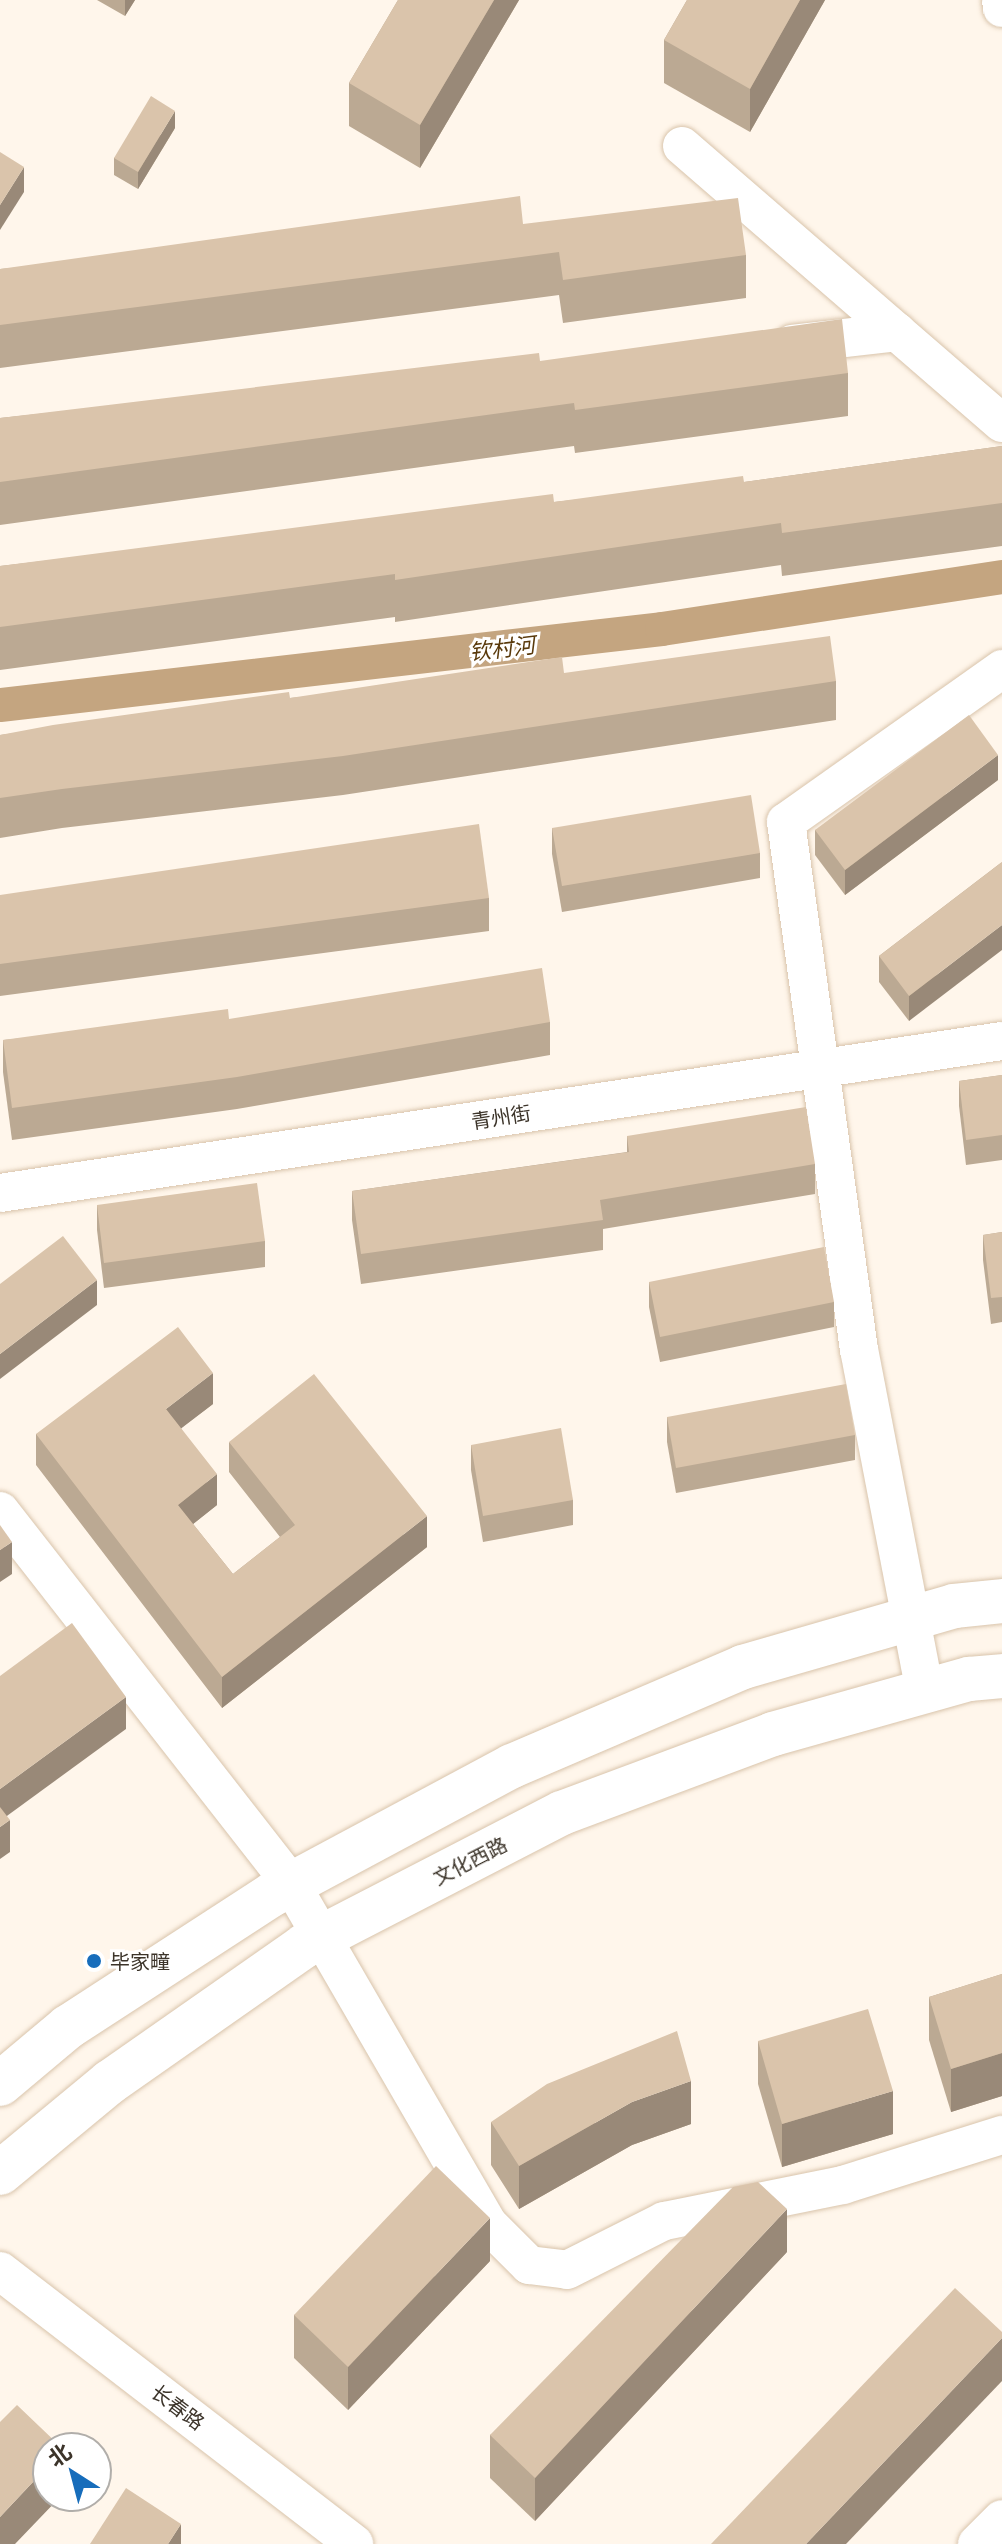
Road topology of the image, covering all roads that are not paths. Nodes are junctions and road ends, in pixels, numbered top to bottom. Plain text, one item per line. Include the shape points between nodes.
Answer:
1 (1001, 0) edge
2 (1002, 8) edge
3 (682, 146) dead end
4 (762, 216) junction
5 (715, 222) edge
6 (897, 332) junction
7 (757, 348) edge
8 (1002, 423) edge
9 (1002, 669) edge
10 (1002, 1041) edge
11 (820, 1068) junction
12 (0, 1193) edge
13 (0, 1511) edge
14 (1002, 1601) edge
15 (910, 1619) junction
16 (1002, 1676) edge
17 (925, 1692) junction
18 (291, 1884) junction
19 (323, 1937) junction
20 (0, 2084) edge
21 (1002, 2135) edge
22 (0, 2173) edge
23 (0, 2271) edge
24 (1002, 2519) edge
25 (354, 2544) edge
26 (977, 2544) edge

1 - 2 street
3 - 4 street
4 - 5 street
4 - 6 street
6 - 7 street
6 - 8 street
9 - 11 street via 786,822
10 - 11 street, 青州街
11 - 12 street, 青州街
11 - 15 street via 859,1350
13 - 18 street
14 - 15 main road via 954,1606
15 - 17 street
15 - 18 main road via 743,1667 555,1747
16 - 17 main road, 文化西路
17 - 19 main road, 文化西路 via 773,1734 562,1813
18 - 19 street
18 - 20 main road via 68,2027
19 - 21 street via 489,2225 529,2265 567,2270 664,2221 843,2185
19 - 22 main road, 文化西路 via 110,2082
23 - 25 street, 长春路
24 - 26 street

